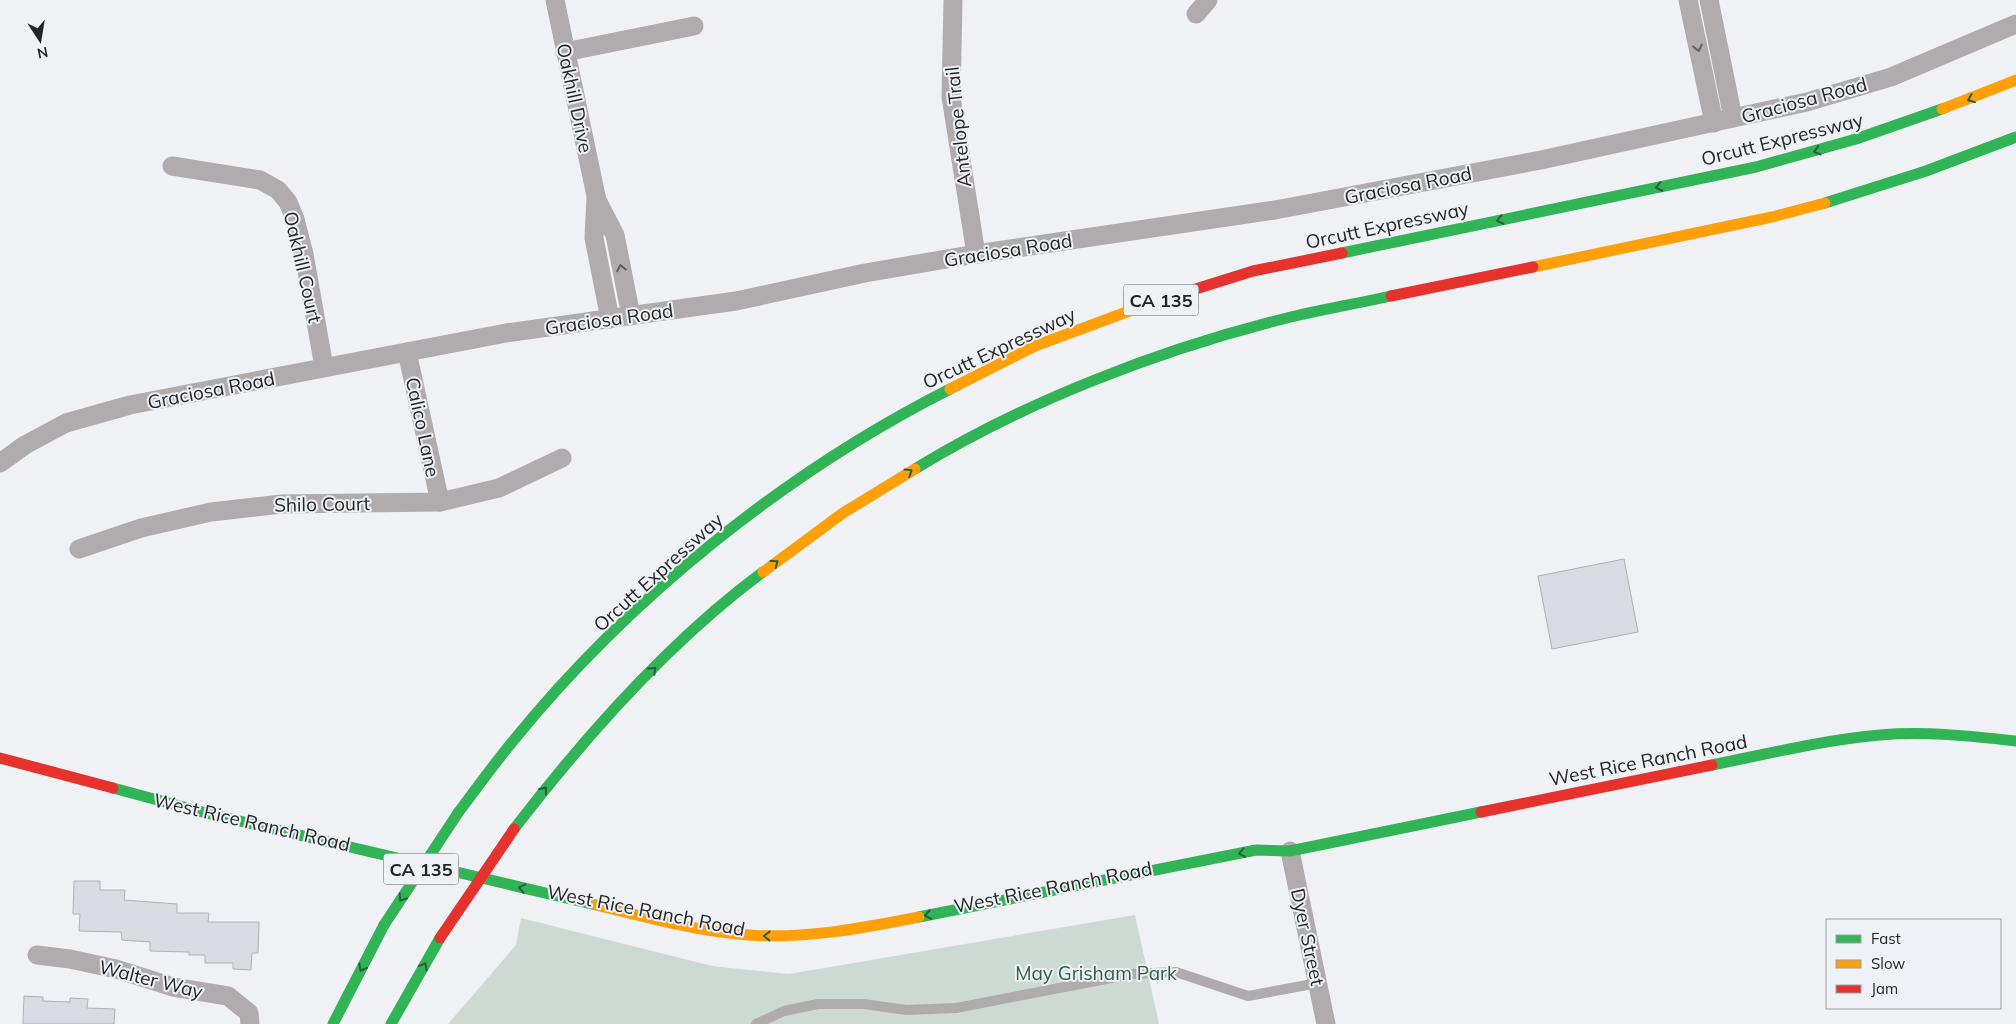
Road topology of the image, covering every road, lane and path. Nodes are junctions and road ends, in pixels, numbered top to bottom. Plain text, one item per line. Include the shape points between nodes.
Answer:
1 (555, 0) edge
2 (953, 0) edge
3 (1688, 0) edge
4 (1709, 0) edge
5 (2016, 24) edge
6 (694, 26) dead end
7 (565, 52) junction
8 (2016, 80) edge
9 (1733, 118) junction
10 (1714, 123) junction
11 (2016, 137) edge
12 (172, 166) dead end
13 (596, 196) junction
14 (976, 254) junction
15 (631, 316) junction
16 (610, 319) junction
17 (407, 352) junction
18 (324, 367) junction
19 (562, 458) dead end
20 (0, 463) edge
21 (440, 502) junction
22 (79, 549) dead end
23 (2016, 741) edge
24 (0, 758) edge
25 (1290, 850) junction
26 (1268, 861) dead end
27 (407, 876) dead end
28 (426, 881) dead end
29 (455, 887) dead end
30 (484, 894) dead end
31 (37, 955) dead end
32 (1318, 983) junction
33 (250, 1024) edge
34 (333, 1024) edge
35 (392, 1024) edge
36 (756, 1024) edge
37 (1326, 1024) edge

1 - 7 street, Oakhill Drive
2 - 14 street, Antelope Trail via 951,97
3 -> 10 street
4 - 9 street
5 - 9 street, Graciosa Road via 1891,77 1807,102
6 - 7 street
7 - 13 street, Oakhill Drive
8 -> 34 main road, Orcutt Expressway / CA 135, bridge via 1898,127 1756,167 1253,271 1117,314 1035,346 912,408 818,465 712,543 643,604 574,673 514,740 458,813 384,925
9 - 10 street, Graciosa Road
10 - 14 street, Graciosa Road via 1541,160 1275,210
35 -> 11 main road, CA 135, bridge via 440,938 514,829 608,716 674,649 745,585 843,513 936,456 1054,397 1155,358 1283,319 1772,217 1901,181
12 - 18 street, Oakhill Court via 260,180 278,190 288,202 296,219 304,254
15 -> 13 street, Oakhill Drive via 615,235
13 - 16 street, Oakhill Drive via 594,238
14 - 15 street, Graciosa Road via 736,301
15 - 16 street, Graciosa Road
16 - 17 street, Graciosa Road via 506,333
17 - 18 street, Graciosa Road
17 - 21 street, Calico Lane
18 - 20 street, Graciosa Road via 130,406 66,423
19 - 21 street, Shilo Court via 499,488
21 - 22 street, Shilo Court via 281,504 210,512 141,528
23 - 25 main road, West Rice Ranch Road via 1956,734 1880,735 1797,748
25 -> 24 main road, West Rice Ranch Road via 1256,850 854,930 788,936 748,935 676,924 216,816
25 - 26 main road, West Rice Ranch Road
25 - 32 street, Dyer Street
27 - 28 main road
29 - 30 main road
31 - 33 street, Walter Way via 70,959 173,987 228,996 249,1013
32 - 36 lane via 1248,996 1176,972 1132,974 956,1008 906,1010 864,1004 818,1004 784,1011
32 - 37 street, Dyer Street

